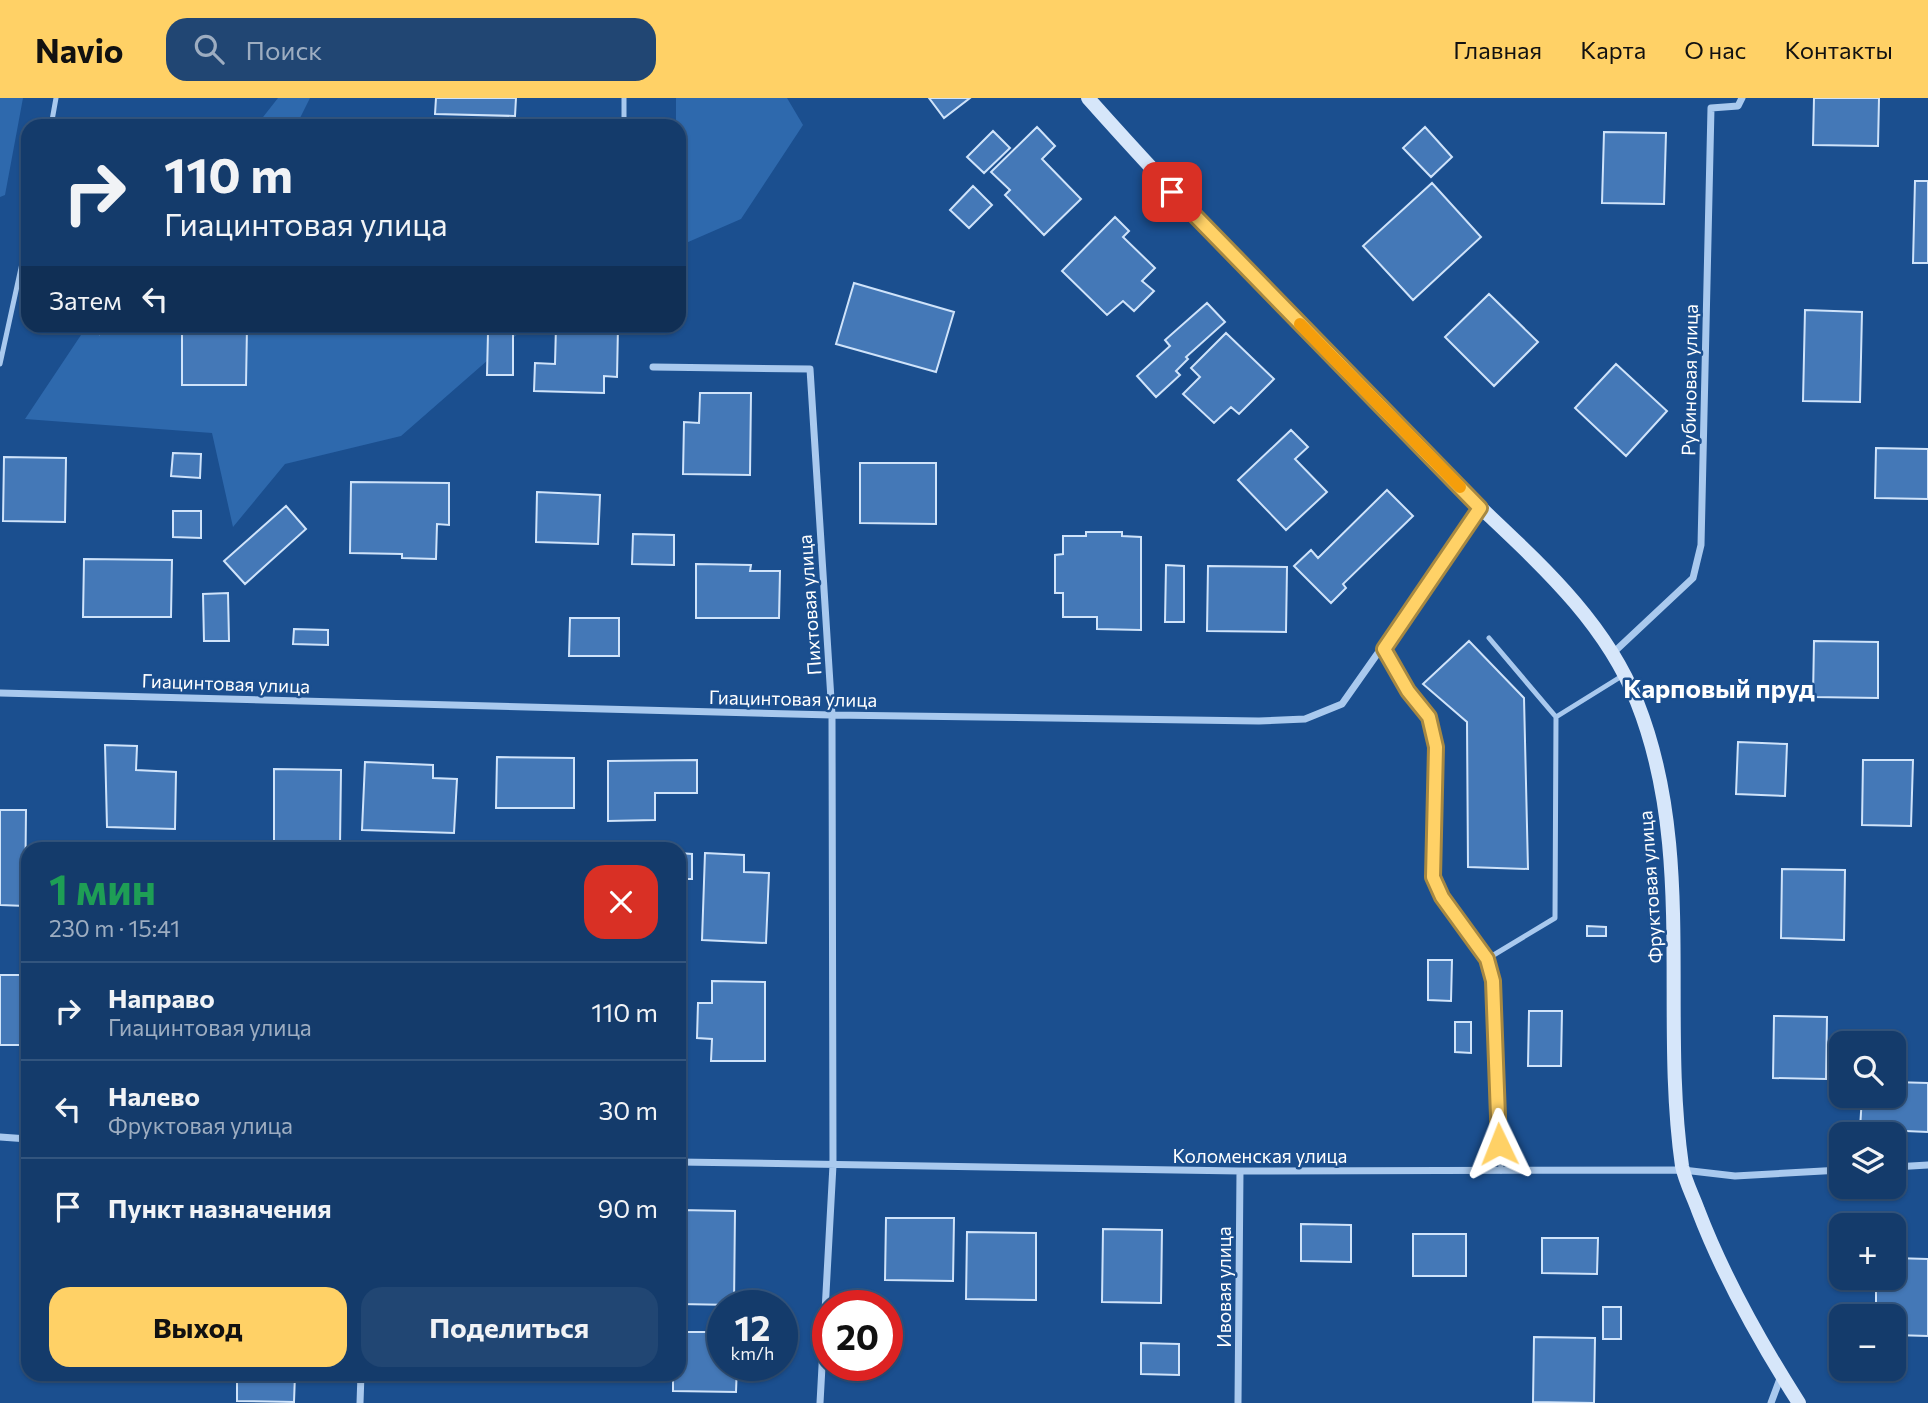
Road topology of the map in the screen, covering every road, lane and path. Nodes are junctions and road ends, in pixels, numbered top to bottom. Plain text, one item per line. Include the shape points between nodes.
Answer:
1 (56, 98) edge
2 (624, 98) edge
3 (1088, 98) edge
4 (1742, 98) edge
5 (52, 119) edge
6 (624, 119) edge
7 (21, 268) edge
8 (0, 364) edge
9 (653, 367) dead end
10 (1480, 508) junction
11 (1489, 638) dead end
12 (1384, 649) junction
13 (1613, 653) junction
14 (1625, 674) junction
15 (0, 693) edge
16 (832, 715) junction
17 (1556, 717) junction
18 (1487, 959) junction
19 (0, 1137) edge
20 (21, 1138) edge
21 (686, 1163) edge
22 (833, 1165) junction
23 (1928, 1165) edge
24 (1906, 1166) edge
25 (1683, 1170) junction
26 (1240, 1171) junction
27 (1501, 1171) junction
28 (1829, 1171) edge
29 (1782, 1376) junction
30 (360, 1381) edge
31 (360, 1403) edge
32 (820, 1403) edge
33 (1238, 1403) edge
34 (1772, 1403) edge
35 (1799, 1403) edge

1 - 5 lane
2 - 6 lane
3 - 10 street, Фруктовая улица via 1172,192
4 - 13 street, Рубиновая улица via 1738,106 1711,108 1701,545 1693,578
7 - 8 lane
9 - 16 street, Пихтовая улица via 810,369
10 - 12 street, Гиацинтовая улица
10 - 13 street, Фруктовая улица via 1583,608
11 - 17 lane
12 - 16 street, Гиацинтовая улица via 1342,704 1305,719
12 - 18 lane via 1429,717 1436,747 1433,877
13 - 14 street, Фруктовая улица
14 - 17 lane
14 - 25 street, Фруктовая улица via 1650,741 1665,807 1673,884
15 - 16 street, Гиацинтовая улица
16 - 22 street, Пихтовая улица
17 - 18 lane via 1555,918
18 - 27 lane via 1493,981
19 - 20 street
21 - 22 street, Коломенская улица
22 - 26 street, Коломенская улица
22 - 32 street, Пихтовая улица
23 - 24 street
25 - 27 street, Коломенская улица
25 - 28 street, Коломенская улица via 1735,1175
25 - 29 street, Фруктовая улица via 1711,1244
26 - 27 street, Коломенская улица
26 - 33 street, Ивовая улица
29 - 34 street
29 - 35 street, Фруктовая улица
30 - 31 street

